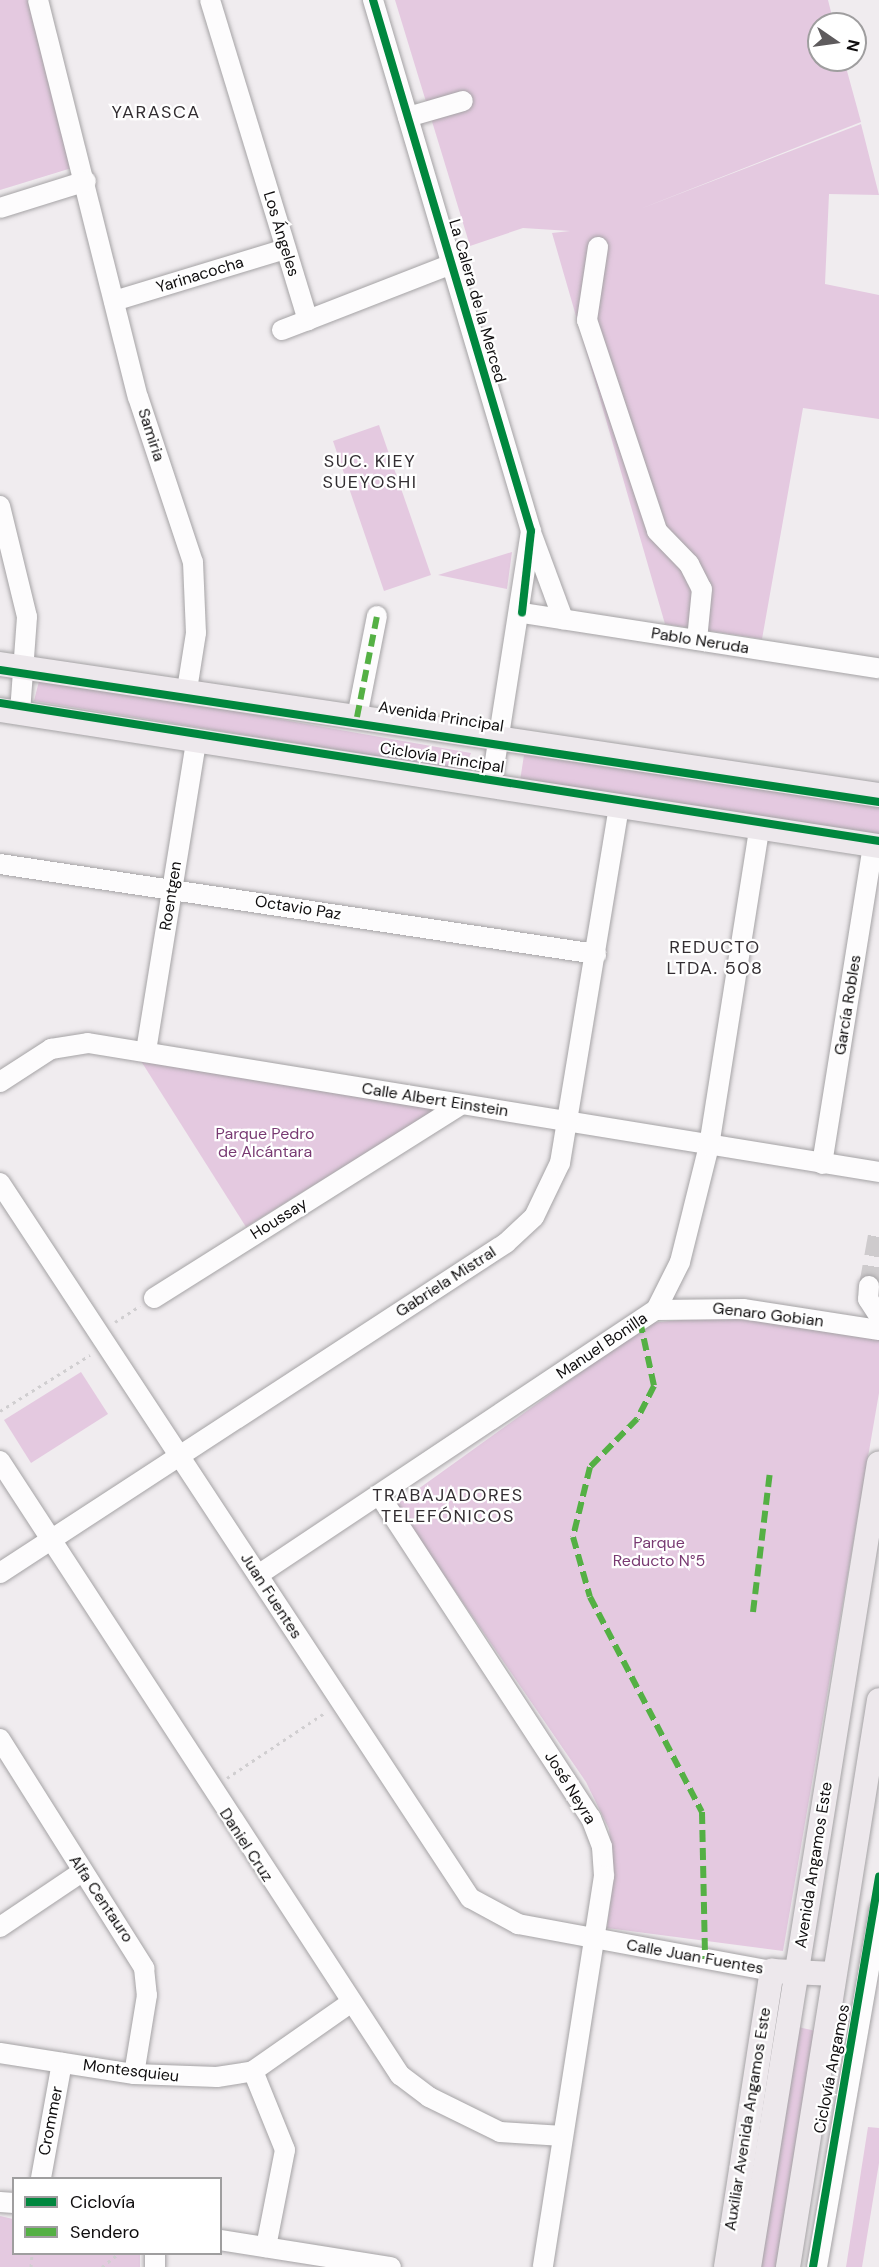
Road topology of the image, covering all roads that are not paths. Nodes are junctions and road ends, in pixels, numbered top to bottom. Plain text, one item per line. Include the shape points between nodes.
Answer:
1 (38, 0) edge
2 (210, 0) edge
3 (373, 0) edge
4 (463, 101) dead end
5 (408, 117) junction
6 (86, 182) junction
7 (0, 208) edge
8 (597, 248) dead end
9 (285, 249) junction
10 (452, 264) junction
11 (114, 301) junction
12 (308, 320) junction
13 (282, 330) dead end
14 (0, 506) edge
15 (531, 531) junction
16 (522, 613) junction
17 (377, 616) dead end
18 (563, 620) junction
19 (697, 640) junction
20 (0, 664) edge
21 (27, 665) junction
22 (879, 668) edge
23 (187, 690) junction
24 (10, 711) edge
25 (357, 717) junction
26 (498, 740) junction
27 (196, 742) junction
28 (491, 785) junction
29 (879, 795) edge
30 (619, 806) junction
31 (759, 830) junction
32 (876, 846) edge
33 (0, 864) edge
34 (173, 888) junction
35 (596, 954) junction
36 (146, 1051) junction
37 (0, 1082) edge
38 (460, 1105) junction
39 (568, 1122) junction
40 (710, 1146) junction
41 (822, 1164) junction
42 (879, 1172) edge
43 (0, 1183) edge
44 (869, 1286) tunnel mouth
45 (154, 1298) road end
46 (656, 1310) junction
47 (879, 1316) edge
48 (879, 1330) edge
49 (179, 1453) junction
50 (0, 1461) edge
51 (879, 1463) edge
52 (380, 1496) junction
53 (50, 1540) junction
54 (0, 1573) edge
55 (258, 1575) junction
56 (879, 1700) edge
57 (2, 1747) edge
58 (82, 1872) junction
59 (879, 1910) edge
60 (0, 1927) edge
61 (593, 1940) junction
62 (839, 1943) junction
63 (876, 1949) edge
64 (772, 1971) junction
65 (796, 1971) junction
66 (834, 1974) junction
67 (874, 1978) edge
68 (350, 2003) junction
69 (0, 2053) edge
70 (62, 2063) junction
71 (253, 2071) junction
72 (134, 2074) junction
73 (563, 2136) junction
74 (41, 2177) edge
75 (222, 2241) edge
76 (267, 2247) junction
77 (391, 2267) edge
78 (543, 2267) edge
79 (726, 2267) edge
80 (749, 2267) edge
81 (788, 2267) edge
82 (817, 2267) edge

1 - 6 street, Samiria
2 - 9 street, Los Ángeles
3 - 5 street, La Calera de la Merced
4 - 5 street
5 - 10 street, La Calera de la Merced
6 - 7 street
6 - 11 street, Samiria
8 - 19 street via 587,320 657,531 688,564 702,589
9 - 11 street, Yarinacocha
9 - 12 street, Los Ángeles
10 - 12 street
10 - 15 street, La Calera de la Merced
11 - 23 street, Samiria via 138,397 193,562 196,624
12 - 13 street
14 - 21 street via 20,578
15 - 16 street, La Calera de la Merced
15 - 18 street, La Calera de la Merced
16 - 18 street, Pablo Neruda
16 - 26 street, La Calera de la Merced
17 - 25 street
18 - 19 street, Pablo Neruda
19 - 22 street, Pablo Neruda
20 - 21 main road, Avenida Principal
21 - 23 main road, Avenida Principal
21 - 24 street
23 - 25 main road, Avenida Principal
24 - 27 main road
25 - 26 main road, Avenida Principal
26 - 28 street, La Calera de la Merced
26 - 29 main road, Avenida Principal
27 - 28 main road
27 - 34 street, Roentgen
28 - 30 main road
30 - 31 main road
30 - 35 street, Gabriela Mistral
31 - 32 main road
31 - 40 street, Manuel Bonilla
32 - 41 street, García Robles
33 - 34 street, Octavio Paz
34 - 35 street, Octavio Paz
34 - 36 street, Roentgen
35 - 39 street, Gabriela Mistral
36 - 37 street, Calle Albert Einstein via 70,1044
36 - 38 street, Calle Albert Einstein
38 - 39 street, Calle Albert Einstein
38 - 45 street, Houssay
39 - 40 street, Calle Albert Einstein
39 - 49 street, Gabriela Mistral via 552,1186 520,1232
40 - 41 street, Calle Albert Einstein
40 - 46 street, Manuel Bonilla via 680,1262
41 - 42 street, Calle Albert Einstein
43 - 49 street, Juan Fuentes
44 - 47 street via 868,1299
46 - 48 street, Genaro Gobian via 743,1309
46 - 52 street, Manuel Bonilla
49 - 53 street, Gabriela Mistral
49 - 55 street, Juan Fuentes
50 - 53 street, Daniel Cruz
51 - 65 main road, Avenida Angamos Este
52 - 55 street, Manuel Bonilla
52 - 61 street, José Neyra via 591,1818 604,1876
53 - 54 street, Gabriela Mistral
53 - 68 street, Daniel Cruz
55 - 61 street, Juan Fuentes via 470,1898 500,1918
56 - 62 main road
57 - 58 street, Alfa Centauro
58 - 60 street
58 - 72 street, Alfa Centauro via 147,1975
59 - 63 street
61 - 64 street, Calle Juan Fuentes
61 - 73 street, José Neyra
62 - 63 street
62 - 65 main road
62 - 66 main road
63 - 67 street
64 - 65 main road, Calle Juan Fuentes
64 - 79 main road, Auxiliar Avenida Angamos Este
65 - 66 main road, Calle Juan Fuentes
65 - 80 main road, Avenida Angamos Este
66 - 67 street
66 - 81 main road
67 - 82 street
68 - 71 street, Montesquieu
68 - 73 street, Daniel Cruz via 399,2075 429,2097 500,2132
69 - 70 street, Montesquieu
70 - 72 street, Montesquieu
70 - 74 street, Crommer
71 - 72 street, Montesquieu via 175,2078
71 - 76 street via 285,2150
73 - 78 street, José Neyra
75 - 76 street
76 - 77 street

